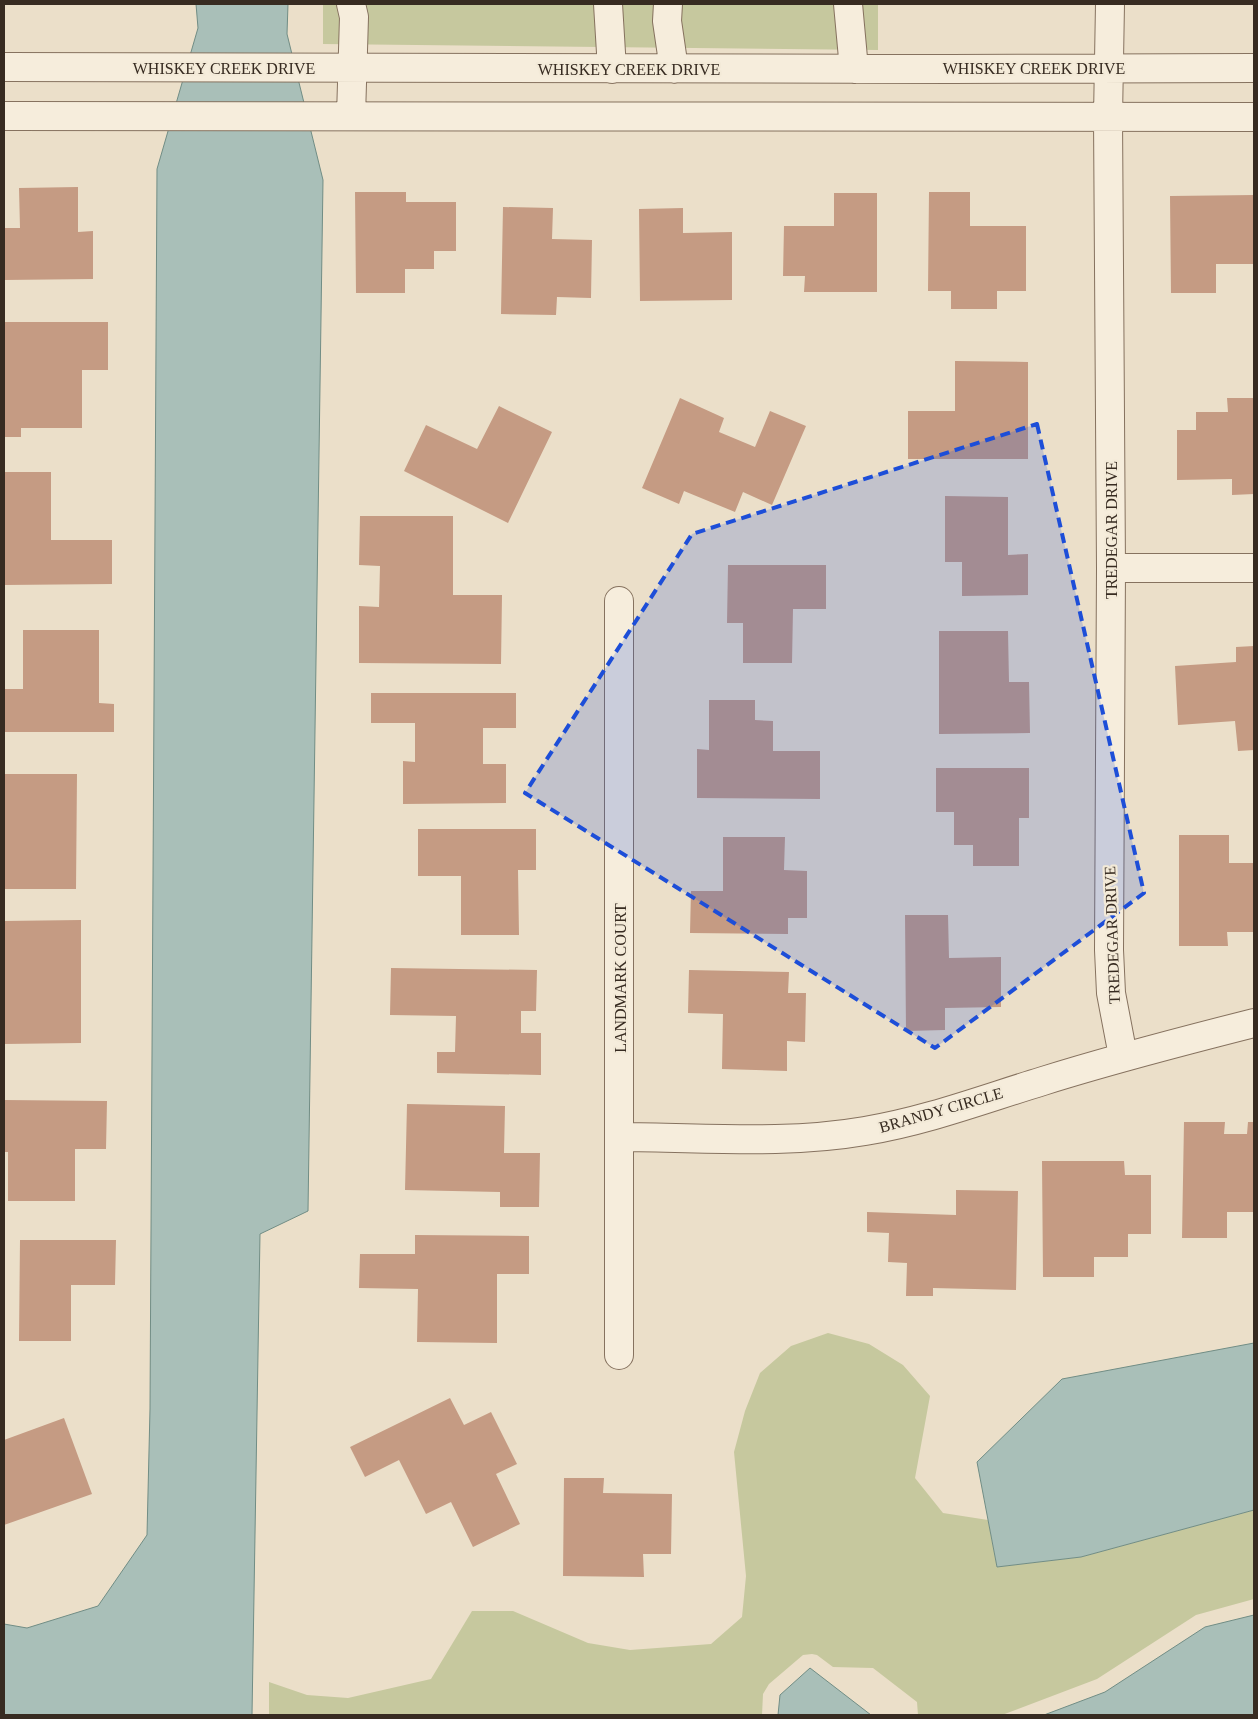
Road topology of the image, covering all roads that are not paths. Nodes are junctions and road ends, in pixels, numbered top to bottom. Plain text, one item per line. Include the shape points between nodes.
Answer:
1 (351, 4) edge
2 (608, 4) edge
3 (848, 4) edge
4 (1110, 4) edge
5 (667, 12) edge
6 (4, 68) edge
7 (352, 68) junction
8 (1110, 68) junction
9 (1254, 68) edge
10 (612, 69) junction
11 (674, 69) junction
12 (854, 69) junction
13 (4, 116) edge
14 (351, 116) junction
15 (1108, 117) junction
16 (1254, 117) edge
17 (1111, 568) junction
18 (1254, 568) edge
19 (619, 601) dead end
20 (1254, 1023) edge
21 (1123, 1056) junction
22 (620, 1137) junction
23 (619, 1355) dead end

1 - 7 street via 354,16
2 - 10 street
3 - 12 street
4 - 8 street, TREDEGAR DRIVE
5 - 11 street
6 - 7 street, WHISKEY CREEK DRIVE
7 - 10 street, WHISKEY CREEK DRIVE
7 - 14 street
8 - 9 street, WHISKEY CREEK DRIVE
8 - 12 street, WHISKEY CREEK DRIVE
8 - 15 street, TREDEGAR DRIVE
10 - 11 street, WHISKEY CREEK DRIVE
11 - 12 street, WHISKEY CREEK DRIVE
13 - 14 street
14 - 15 street
15 - 16 street
15 - 17 street, TREDEGAR DRIVE
17 - 18 street
17 - 21 street, TREDEGAR DRIVE via 1110,950 1112,993
19 - 22 street, LANDMARK COURT
20 - 21 street, BRANDY CIRCLE
21 - 22 street, BRANDY CIRCLE via 908,1122 866,1131 780,1140
22 - 23 street, LANDMARK COURT

